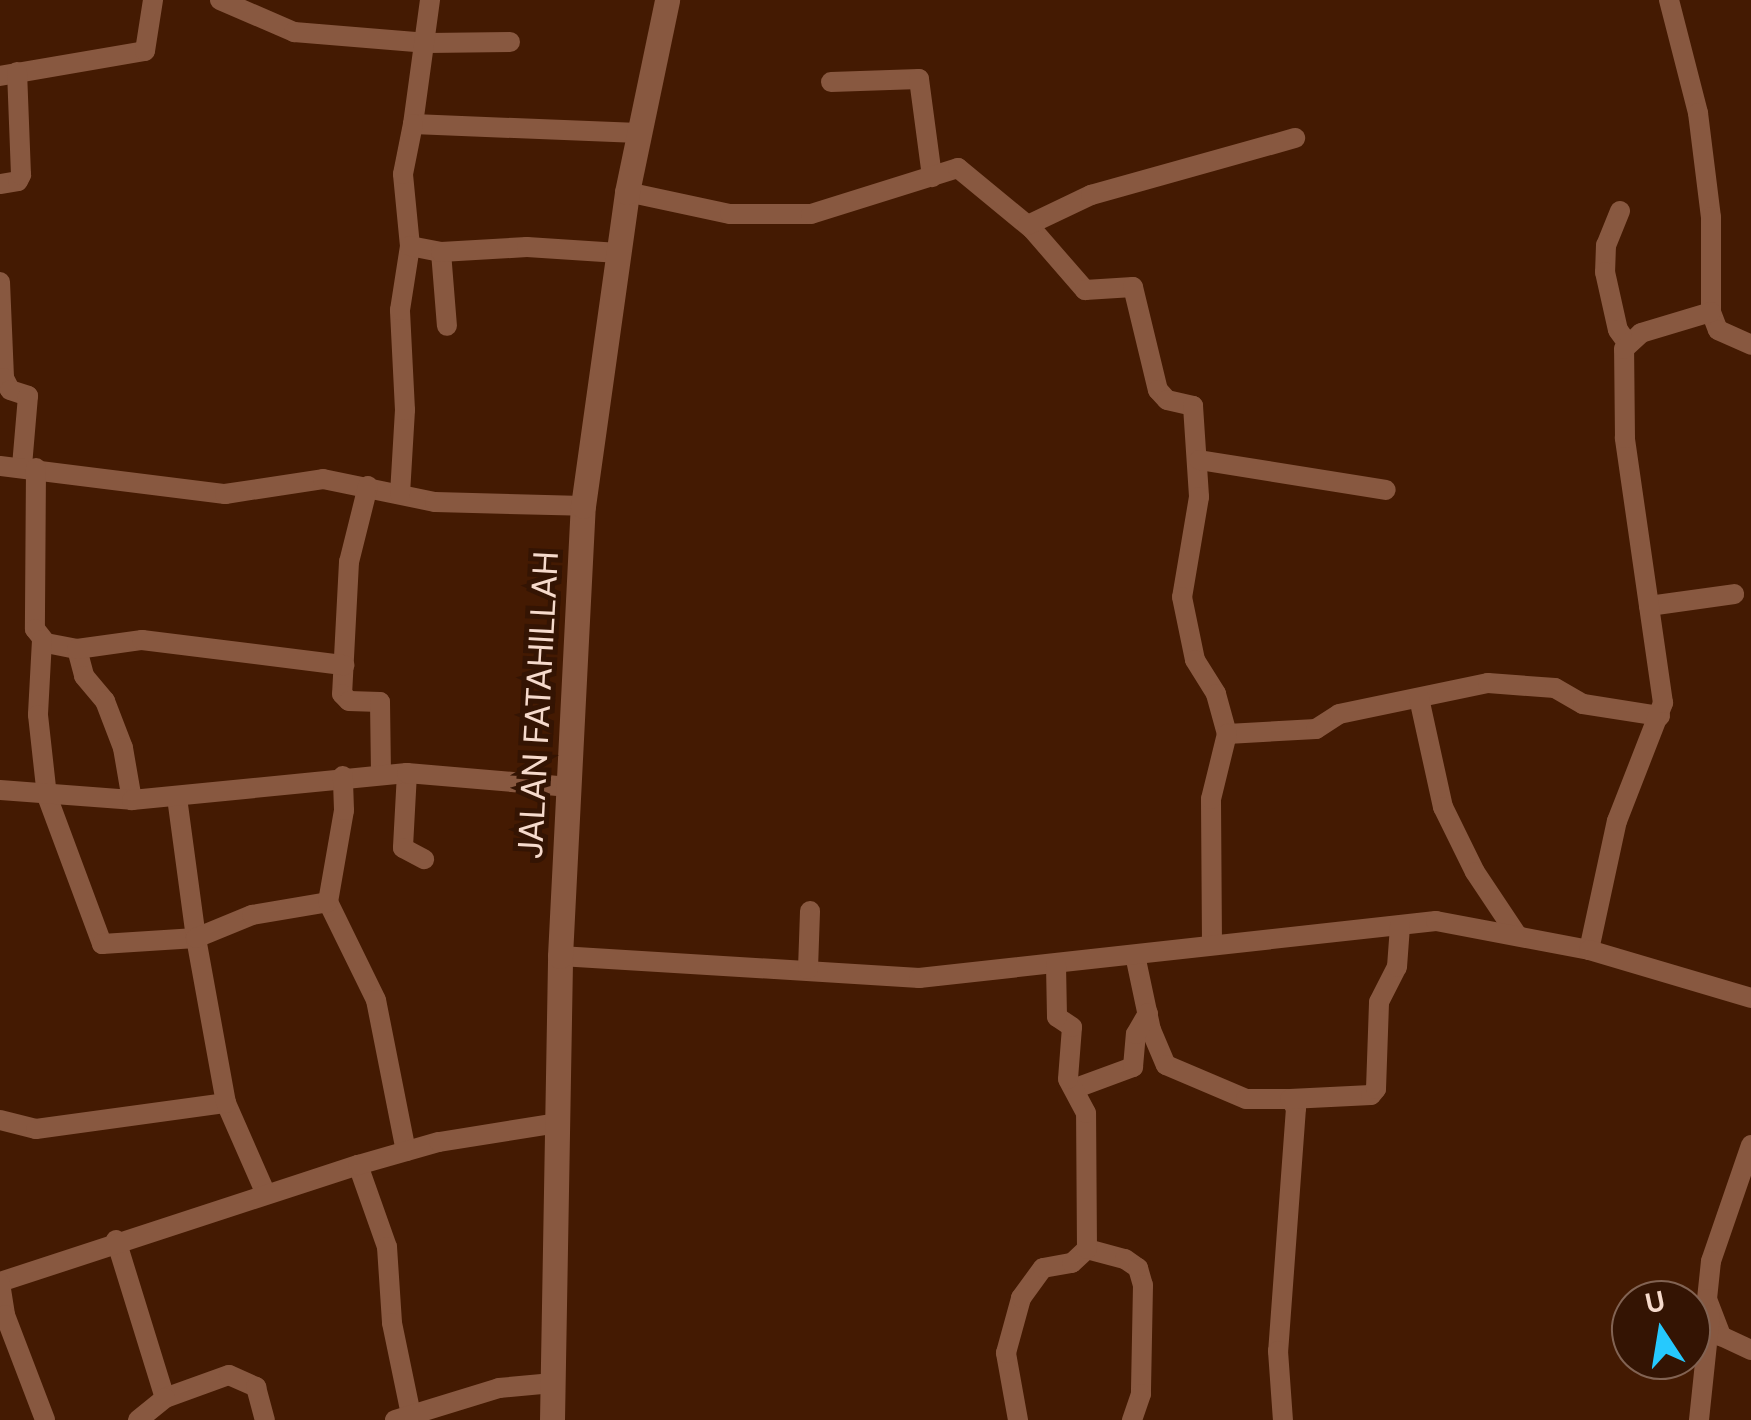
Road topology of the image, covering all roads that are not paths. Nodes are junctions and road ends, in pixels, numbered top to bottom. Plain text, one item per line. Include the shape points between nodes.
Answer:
1 (153, 0) edge
2 (220, 0) edge
3 (430, 0) edge
4 (666, 0) edge
5 (1669, 0) edge
6 (510, 42) dead end
7 (428, 43) junction
8 (8, 74) edge
9 (831, 82) dead end
10 (413, 124) junction
11 (638, 133) junction
12 (1295, 138) dead end
13 (932, 177) junction
14 (0, 184) edge
15 (627, 192) junction
16 (1620, 211) dead end
17 (1028, 225) junction
18 (410, 246) junction
19 (441, 252) junction
20 (619, 254) junction
21 (1, 287) edge
22 (1711, 312) junction
23 (447, 326) dead end
24 (1628, 344) junction
25 (1751, 346) edge
26 (1199, 460) junction
27 (19, 467) edge
28 (368, 486) junction
29 (1386, 490) dead end
30 (400, 494) junction
31 (583, 506) junction
32 (1734, 594) dead end
33 (1649, 606) junction
34 (42, 640) junction
35 (77, 649) junction
36 (344, 666) junction
37 (1419, 698) junction
38 (1660, 716) junction
39 (1227, 734) junction
40 (407, 773) junction
41 (381, 774) junction
42 (343, 776) junction
43 (568, 786) junction
44 (0, 790) edge
45 (47, 796) junction
46 (177, 798) junction
47 (132, 800) junction
48 (424, 859) dead end
49 (328, 902) junction
50 (810, 911) dead end
51 (1400, 926) junction
52 (1525, 937) junction
53 (196, 938) junction
54 (1212, 944) junction
55 (1589, 950) junction
56 (1136, 954) junction
57 (560, 956) junction
58 (1056, 965) junction
59 (808, 969) junction
60 (1751, 998) edge
61 (1148, 1013) junction
62 (1076, 1088) junction
63 (1290, 1099) junction
64 (226, 1102) junction
65 (0, 1120) edge
66 (558, 1123) junction
67 (1751, 1145) edge
68 (406, 1151) junction
69 (358, 1165) junction
70 (266, 1194) junction
71 (1743, 1211) edge
72 (116, 1240) junction
73 (1087, 1249) junction
74 (1711, 1280) edge
75 (0, 1282) edge
76 (1711, 1318) edge
77 (1751, 1350) edge
78 (1703, 1380) edge
79 (553, 1383) junction
80 (165, 1398) junction
81 (403, 1418) edge
82 (45, 1420) edge
83 (138, 1420) edge
84 (265, 1420) edge
85 (552, 1420) edge
86 (1018, 1420) edge
87 (1132, 1420) edge
88 (1283, 1420) edge
89 (1699, 1420) edge

1 - 8 street via 145,51
2 - 7 street via 294,32
3 - 7 street
4 - 11 street, JALAN FATAHILLAH
5 - 22 street via 1701,131 1711,217
6 - 7 street
7 - 10 street
8 - 14 street via 21,174 18,182
9 - 13 street via 920,78
10 - 11 street
10 - 18 street via 403,174
11 - 15 street, JALAN FATAHILLAH
12 - 17 street via 1091,195
13 - 15 street via 846,208 770,216
13 - 17 street via 949,167 967,172
15 - 20 street, JALAN FATAHILLAH
16 - 24 street via 1606,244 1605,272 1618,330
17 - 26 street via 1085,290 1133,287 1163,398 1193,406
18 - 19 street
18 - 30 street via 400,310
19 - 20 street via 527,247
19 - 23 street
20 - 31 street, JALAN FATAHILLAH
21 - 27 street via 6,386 28,396
22 - 24 street via 1658,326
22 - 25 street via 1718,330
24 - 33 street via 1620,379
26 - 29 street
26 - 39 street via 1182,597 1196,660 1216,694
27 - 28 street via 225,494 312,480
27 - 34 street via 34,622
28 - 30 street
28 - 36 street via 349,562
30 - 31 street via 435,502
31 - 43 street, JALAN FATAHILLAH
32 - 33 street
33 - 38 street via 1662,682
34 - 35 street
34 - 45 street via 38,715
35 - 36 street via 142,640
35 - 47 street via 84,676 105,701 123,748
36 - 41 street via 344,698 380,702
37 - 38 street via 1475,683 1518,682 1555,688 1583,704
37 - 39 street via 1339,714 1316,730
37 - 52 street via 1444,807 1474,872
38 - 55 street via 1617,820
39 - 54 street via 1211,799
40 - 41 street
40 - 43 street
40 - 48 street via 403,848
41 - 42 street
42 - 46 street
42 - 49 street via 344,810
43 - 57 street, JALAN FATAHILLAH
44 - 45 street
45 - 47 street
45 - 53 street via 102,944
46 - 47 street
46 - 53 street
49 - 53 street via 252,915
49 - 68 street via 376,1000
50 - 59 street
51 - 52 street via 1468,923
51 - 54 street
51 - 63 street via 1398,967 1378,1002 1376,1089 1371,1095
52 - 55 street
53 - 64 street
54 - 56 street
55 - 60 street
56 - 58 street
56 - 61 street
57 - 59 street
57 - 66 street, JALAN FATAHILLAH
58 - 59 street via 919,978
58 - 62 street via 1056,1014 1072,1028 1068,1077
61 - 62 street via 1136,1034 1133,1067
61 - 63 street via 1166,1065 1184,1078 1246,1099
62 - 73 street via 1086,1113
63 - 88 street via 1297,1117 1278,1352
64 - 65 street via 36,1128
64 - 70 street
66 - 68 street
66 - 79 street, JALAN FATAHILLAH
67 - 71 street
68 - 69 street
69 - 70 street
69 - 81 street via 387,1247
70 - 72 street
71 - 74 street via 1711,1260
72 - 75 street
72 - 80 street
73 - 86 street via 1072,1263 1040,1270 1021,1298 1006,1353
73 - 87 street via 1125,1259 1138,1268 1143,1285 1141,1394
75 - 82 street via 15,1345
76 - 77 street via 1721,1336
78 - 89 street
79 - 81 street via 500,1388
79 - 85 street, JALAN FATAHILLAH
80 - 83 street
80 - 84 street via 229,1376 256,1388

